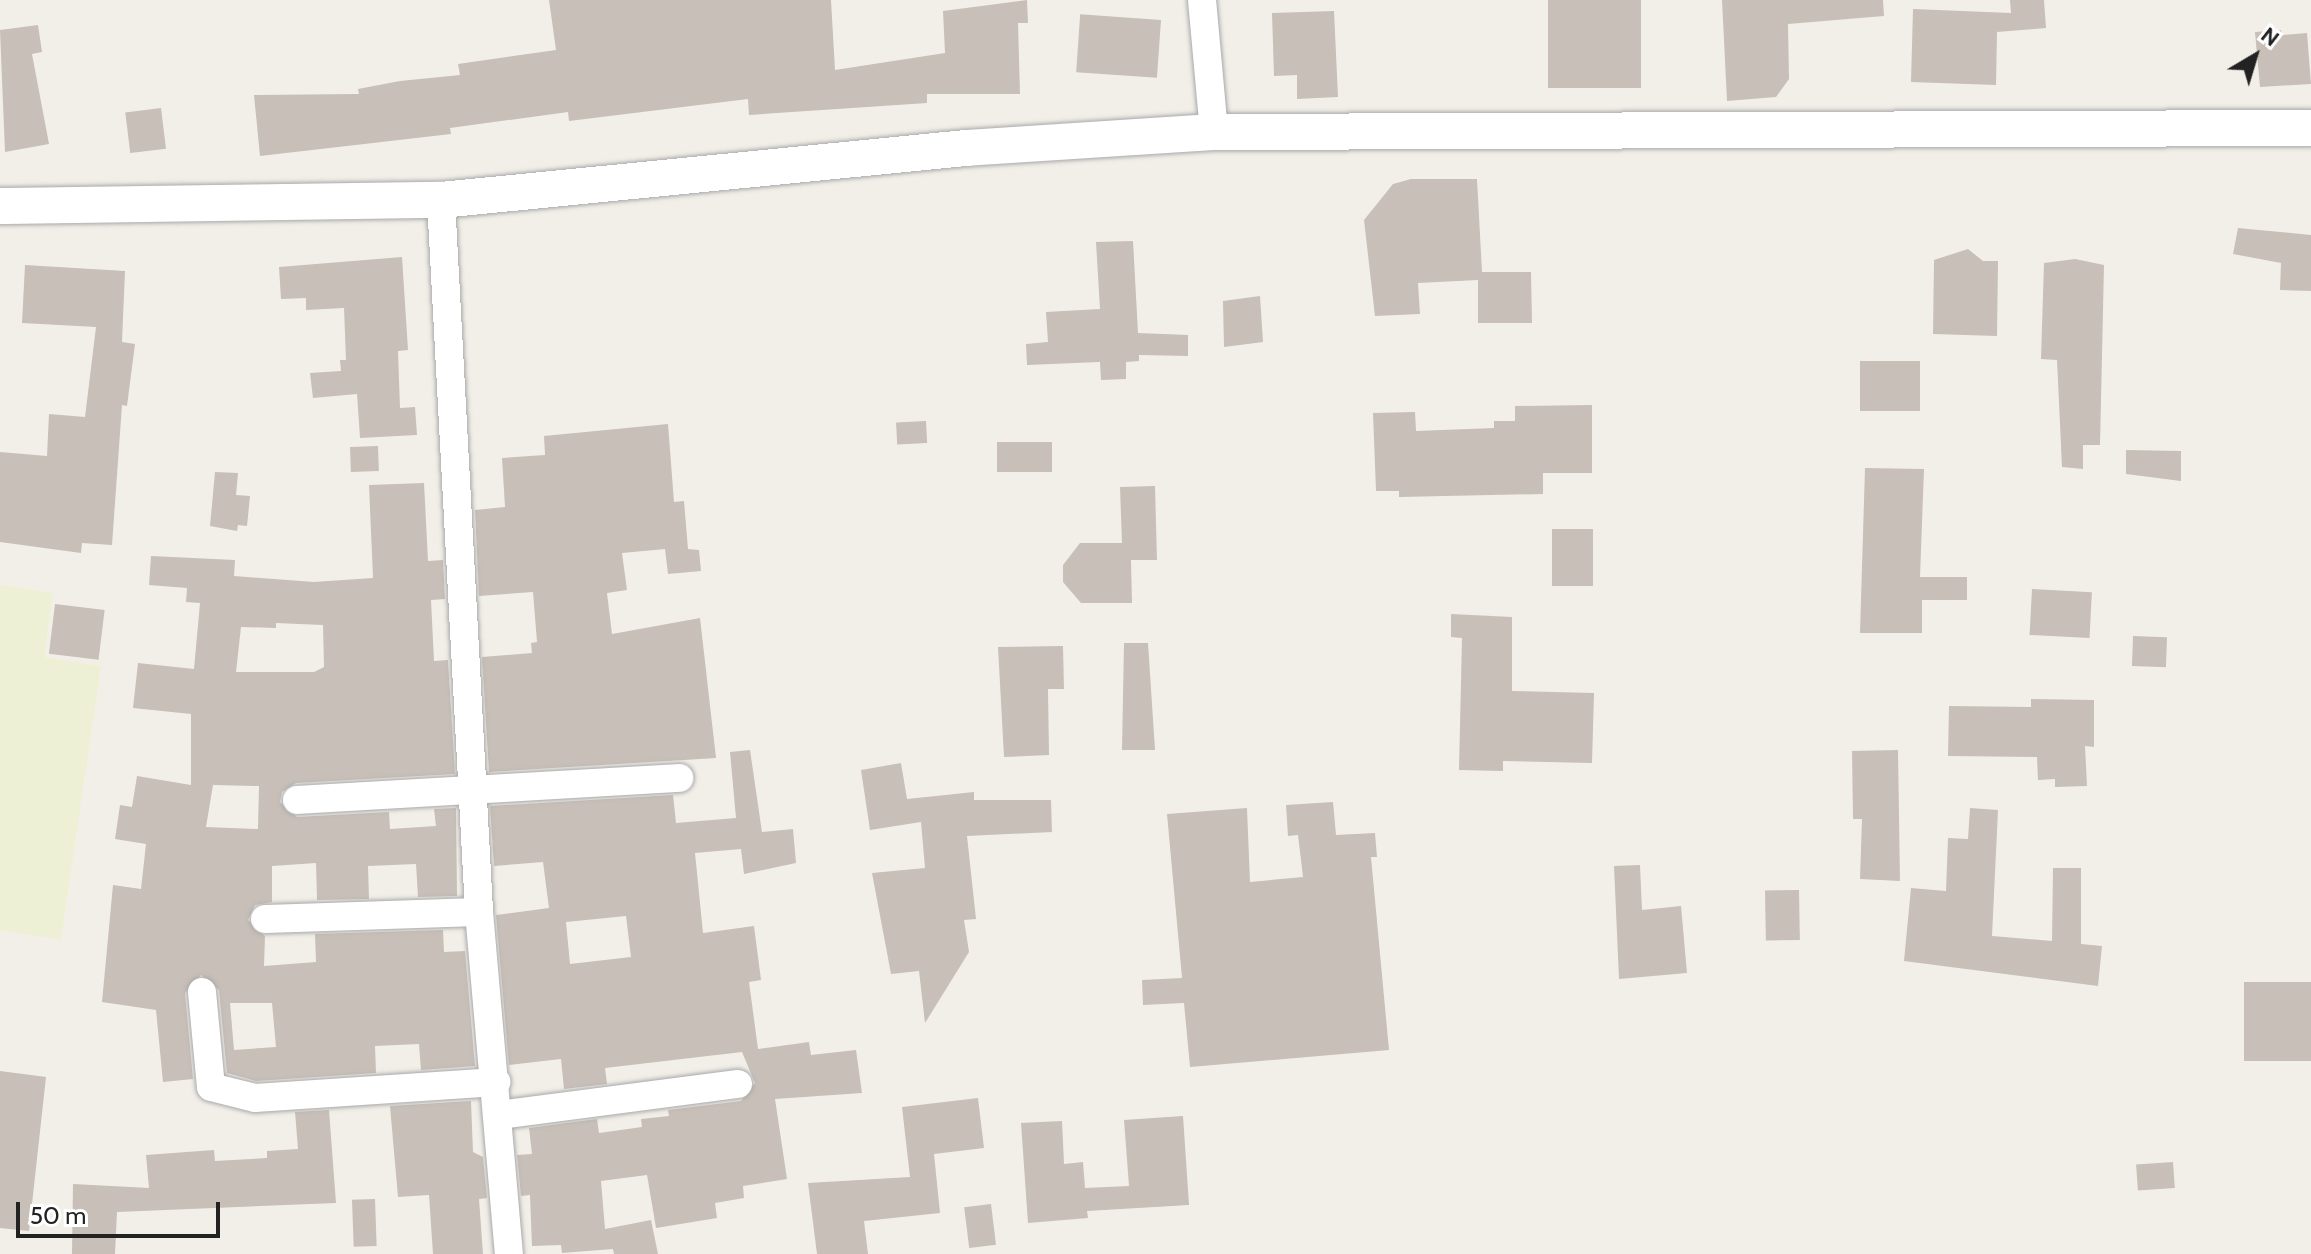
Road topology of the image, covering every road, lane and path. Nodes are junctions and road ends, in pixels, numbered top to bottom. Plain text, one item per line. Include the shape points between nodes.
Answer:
1 (1202, 0) edge
2 (2311, 128) edge
3 (1214, 132) junction
4 (441, 200) junction
5 (0, 206) edge
6 (679, 778) dead end
7 (472, 794) junction
8 (297, 800) dead end
9 (479, 912) junction
10 (265, 919) dead end
11 (202, 992) dead end
12 (496, 1082) junction
13 (738, 1084) dead end
14 (499, 1115) junction
15 (509, 1254) edge

1 - 3 street
2 - 3 street
3 - 4 street via 966,148
4 - 5 street
4 - 7 street
6 - 7 street
7 - 8 street
7 - 9 street
9 - 10 street
9 - 12 street
11 - 12 street via 211,1087 255,1098
12 - 14 street
13 - 14 street
14 - 15 street

